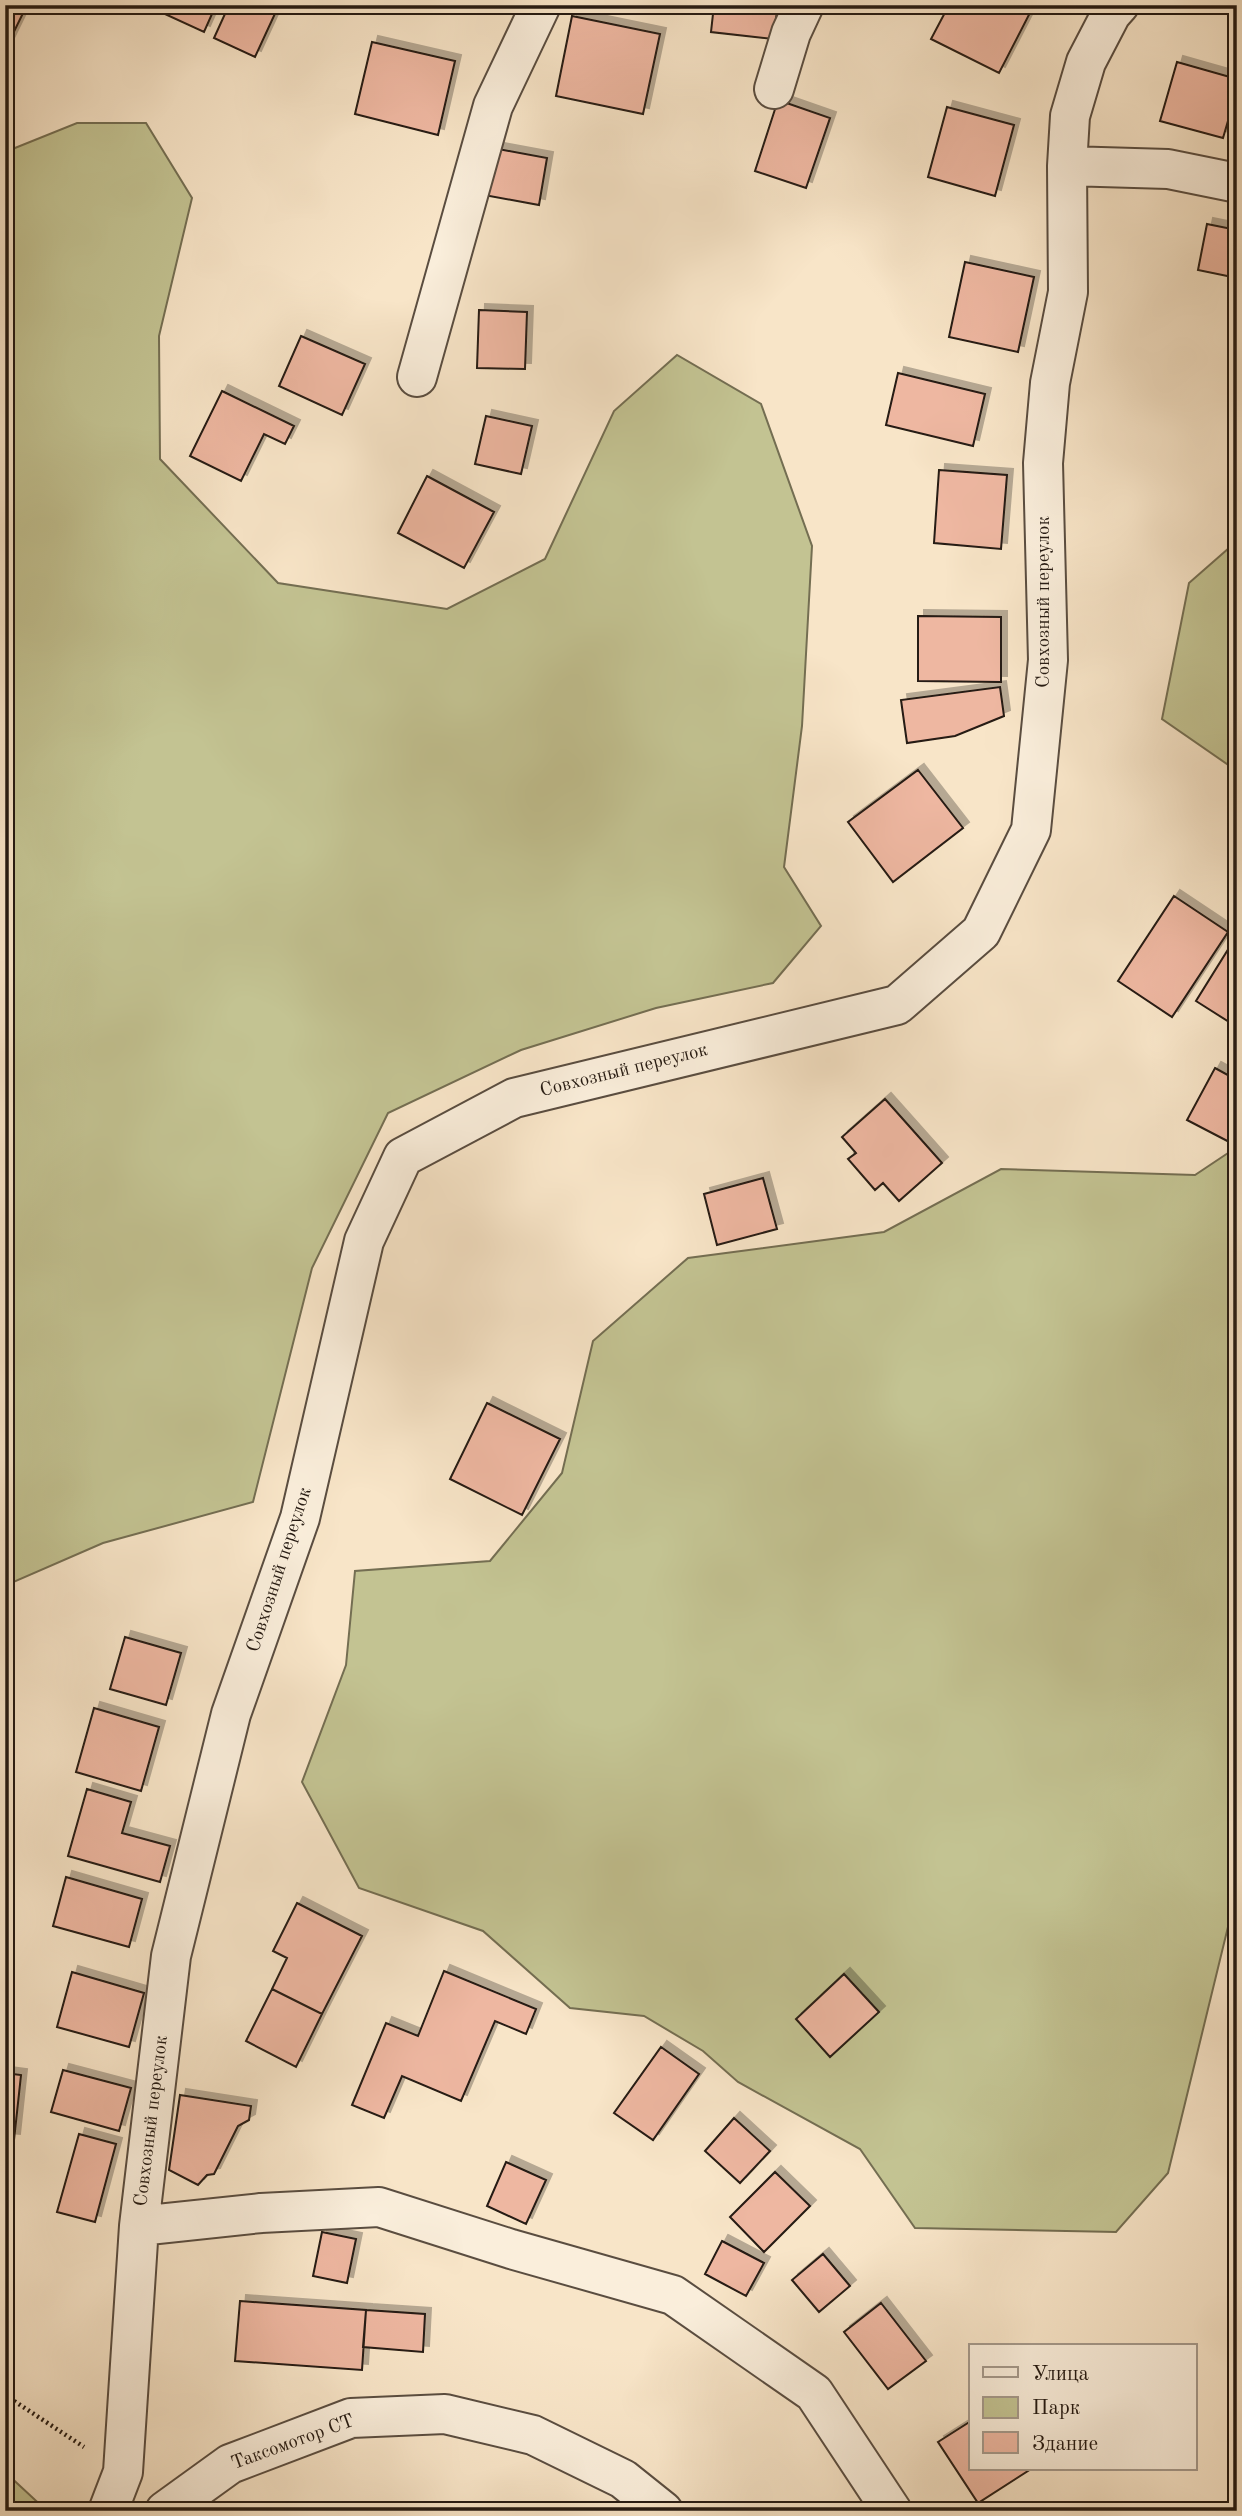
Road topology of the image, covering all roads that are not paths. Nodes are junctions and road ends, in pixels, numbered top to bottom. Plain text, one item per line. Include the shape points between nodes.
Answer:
1 (541, 5) edge
2 (804, 5) edge
3 (1119, 5) edge
4 (774, 89) dead end
5 (1068, 166) junction
6 (1237, 183) edge
7 (417, 377) dead end
8 (139, 2226) junction
9 (108, 2511) edge
10 (165, 2511) edge
11 (663, 2511) edge
12 (892, 2511) edge

1 - 7 street via 493,106
2 - 4 street via 790,33
3 - 5 street, Совхозный переулок via 1086,62 1070,116
5 - 6 street via 1168,169
5 - 8 street, Совхозный переулок via 1068,292 1050,383 1043,463 1048,660 1031,830 981,932 897,1005 514,1098 403,1157 364,1241 300,1518 231,1714 171,1956
8 - 9 street, Совхозный переулок via 122,2472
8 - 12 street, Совхозный переулок via 379,2207 673,2295 814,2393
10 - 11 street, Таксомотор СТ via 230,2464 351,2418 445,2414 533,2435 623,2479

